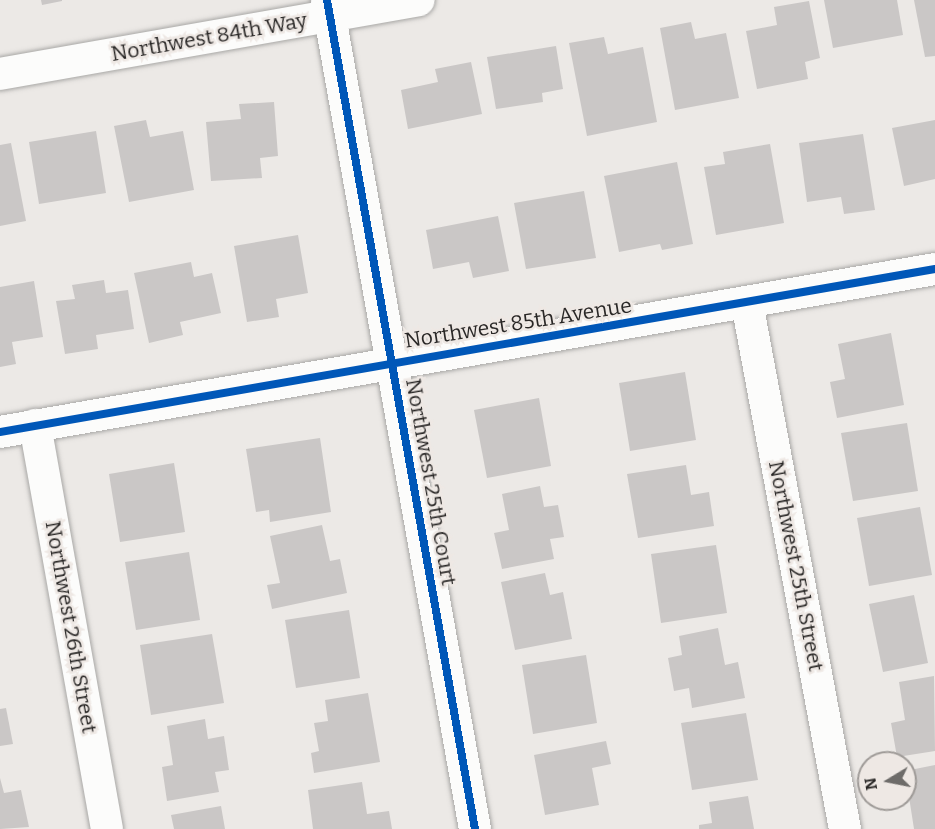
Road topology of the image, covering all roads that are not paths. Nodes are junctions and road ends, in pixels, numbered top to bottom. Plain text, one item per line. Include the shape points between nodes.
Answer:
1 (418, 0) edge
2 (329, 8) edge
3 (0, 74) edge
4 (935, 270) edge
5 (747, 303) junction
6 (391, 362) junction
7 (35, 425) junction
8 (0, 432) edge
9 (107, 829) edge
10 (475, 829) edge
11 (845, 829) edge

1 - 2 street, Northwest 84th Way
2 - 3 street, Northwest 84th Way
2 - 6 street, Northwest 25th Court
4 - 5 street, Northwest 85th Avenue
5 - 6 street, Northwest 85th Avenue
5 - 11 street, Northwest 25th Street
6 - 7 street, Northwest 85th Avenue
6 - 10 street, Northwest 25th Court
7 - 8 street, Northwest 85th Avenue
7 - 9 street, Northwest 26th Street

